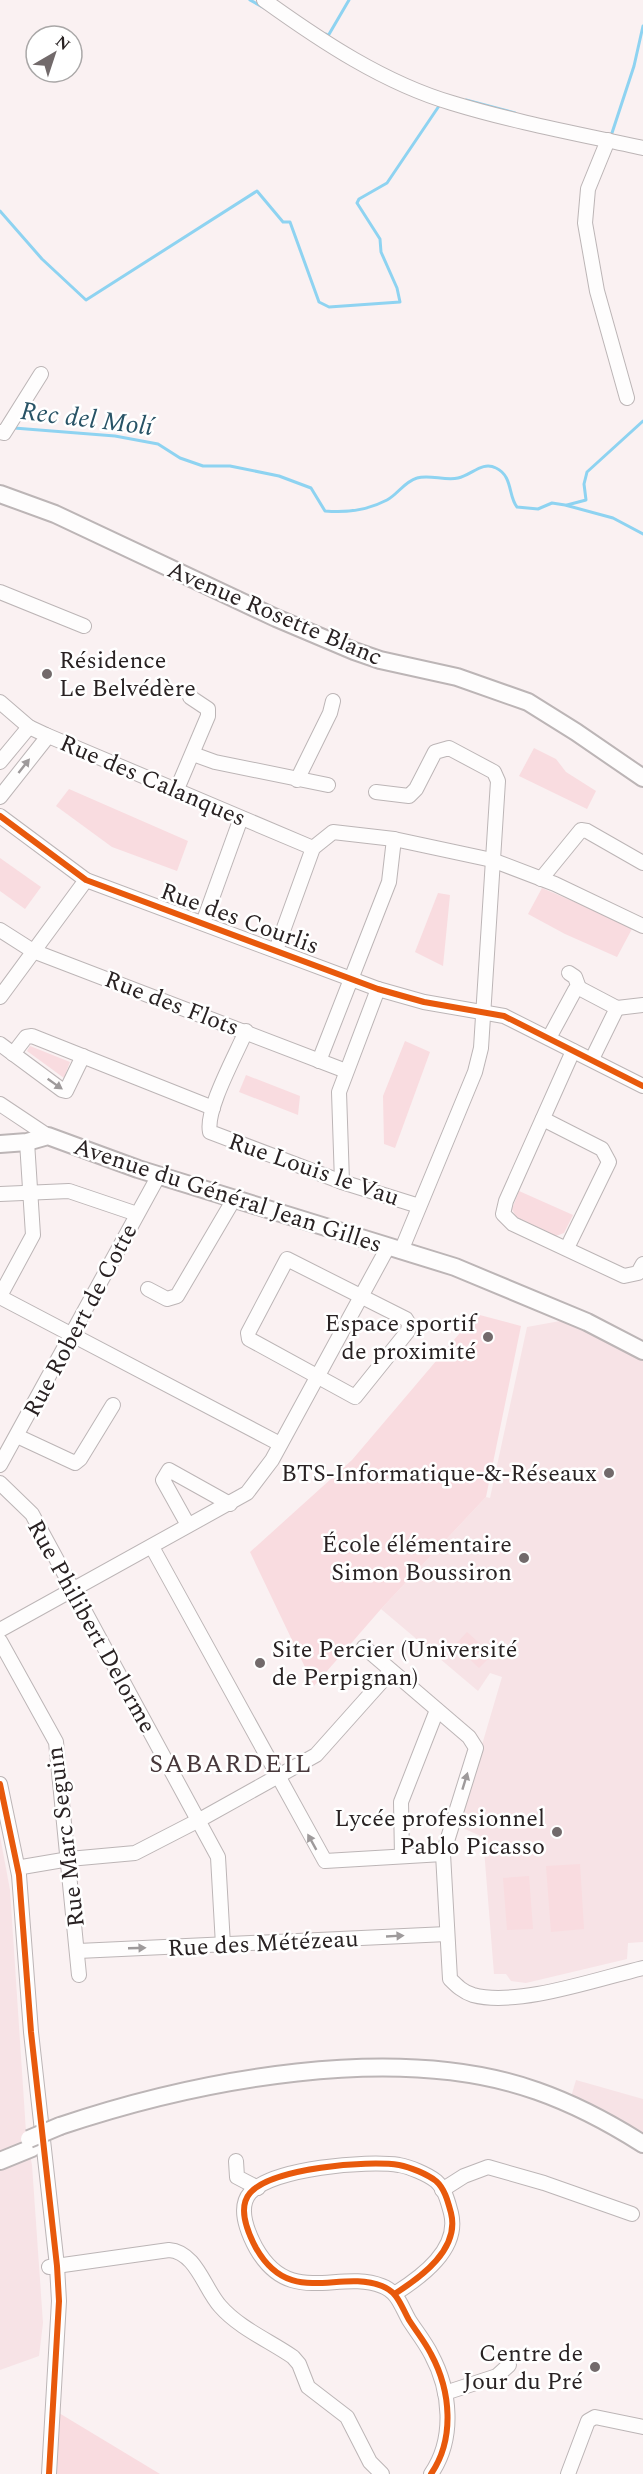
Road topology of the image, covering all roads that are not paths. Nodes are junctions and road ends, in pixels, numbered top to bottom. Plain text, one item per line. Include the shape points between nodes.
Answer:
1 (264, 0) edge
2 (608, 140) junction
3 (643, 148) edge
4 (41, 374) dead end
5 (627, 398) dead end
6 (4, 428) edge
7 (0, 495) edge
8 (0, 592) edge
9 (84, 626) dead end
10 (190, 696) dead end
11 (333, 701) dead end
12 (0, 702) edge
13 (29, 727) junction
14 (46, 735) junction
15 (193, 754) junction
16 (0, 762) edge
17 (643, 778) edge
18 (297, 780) junction
19 (328, 784) dead end
20 (177, 789) junction
21 (376, 792) dead end
22 (0, 796) edge
23 (0, 816) edge
24 (241, 818) junction
25 (394, 840) junction
26 (313, 848) junction
27 (492, 860) junction
28 (643, 862) edge
29 (540, 879) junction
30 (86, 880) junction
31 (203, 923) junction
32 (643, 926) edge
33 (0, 930) edge
34 (276, 950) junction
35 (33, 951) junction
36 (569, 973) dead end
37 (351, 978) junction
38 (579, 988) junction
39 (378, 989) junction
40 (0, 997) edge
41 (643, 1005) edge
42 (617, 1008) junction
43 (485, 1013) junction
44 (246, 1032) junction
45 (549, 1038) junction
46 (0, 1044) edge
47 (573, 1051) junction
48 (13, 1054) junction
49 (83, 1056) junction
50 (592, 1059) junction
51 (319, 1061) junction
52 (346, 1071) junction
53 (643, 1086) edge
54 (0, 1104) edge
55 (213, 1108) junction
56 (543, 1119) junction
57 (48, 1136) junction
58 (27, 1142) junction
59 (0, 1144) edge
60 (159, 1175) junction
61 (342, 1182) junction
62 (32, 1192) junction
63 (0, 1194) edge
64 (234, 1199) junction
65 (419, 1206) junction
66 (137, 1214) junction
67 (567, 1248) junction
68 (394, 1249) junction
69 (643, 1264) edge
70 (455, 1267) junction
71 (148, 1289) dead end
72 (0, 1297) edge
73 (359, 1297) junction
74 (72, 1334) junction
75 (643, 1342) edge
76 (643, 1351) edge
77 (317, 1376) junction
78 (113, 1405) dead end
79 (17, 1436) junction
80 (280, 1444) junction
81 (0, 1465) edge
82 (0, 1483) edge
83 (230, 1504) junction
84 (188, 1525) junction
85 (152, 1547) junction
86 (72, 1589) junction
87 (0, 1630) edge
88 (0, 1641) edge
89 (364, 1647) dead end
90 (392, 1671) junction
91 (437, 1710) junction
92 (0, 1770) edge
93 (277, 1778) junction
94 (0, 1784) edge
95 (199, 1821) junction
96 (443, 1854) junction
97 (402, 1856) junction
98 (69, 1859) junction
99 (25, 1868) junction
100 (447, 1934) junction
101 (223, 1945) junction
102 (78, 1951) junction
103 (643, 1968) edge
104 (80, 1975) dead end
105 (61, 2132) junction
106 (30, 2143) junction
107 (643, 2144) edge
108 (0, 2150) edge
109 (643, 2154) edge
110 (0, 2161) edge
111 (236, 2161) dead end
112 (258, 2188) junction
113 (442, 2190) junction
114 (632, 2214) dead end
115 (53, 2267) junction
116 (396, 2293) junction
117 (509, 2365) dead end
118 (445, 2393) junction
119 (643, 2427) edge
120 (49, 2474) edge
121 (382, 2474) edge
122 (431, 2474) edge
123 (568, 2474) edge

1 - 2 street via 349,56 450,103
2 - 3 street
2 - 5 street via 588,189 585,223 597,291
4 - 6 street
7 - 17 main road, Avenue Rosette Blanc via 55,514 354,651 509,694 547,712
8 - 9 street
10 - 15 street via 208,709
11 - 18 street
12 - 13 street, Rue des Calanques
13 - 14 street, Rue des Calanques
13 - 16 street
14 - 20 street, Rue des Calanques
22 -> 14 street
15 - 18 street
15 - 20 street
18 - 19 street
20 - 24 street, Rue des Calanques
21 - 27 street via 409,795 435,752 449,748 494,772 498,781
23 - 30 street, Rue des Courlis
24 - 26 street, Rue des Calanques
24 - 31 street
25 - 26 street via 333,832
25 - 27 street
25 - 37 street via 389,882
26 - 34 street
27 - 29 street
27 - 43 street
28 - 29 street via 581,830
29 - 32 street
30 - 31 street, Rue des Courlis
30 - 35 street
31 - 34 street, Rue des Courlis
33 - 35 street, Rue des Flots
34 - 37 street, Rue des Courlis
35 - 40 street
35 - 44 street, Rue des Flots
36 - 38 street via 575,976
37 - 39 street, Rue des Courlis
37 - 51 street
38 - 42 street
38 - 45 street
39 - 43 street, Rue des Courlis
39 - 52 street
41 - 42 street
42 - 50 street
43 - 45 street, Rue des Courlis via 504,1017
43 - 65 street via 475,1072
44 - 51 street, Rue des Flots
44 - 55 street, Rue Louis le Vau
45 - 47 street, Rue des Courlis
46 - 48 street
47 - 50 street, Rue des Courlis
47 - 56 street
48 - 49 street via 26,1037 32,1036
48 -> 49 street via 66,1090
49 - 55 street
50 - 53 street, Rue des Courlis
51 - 52 street, Rue des Flots
52 - 61 street via 339,1092
54 - 57 street
55 - 61 street, Rue Louis le Vau via 210,1132
56 - 67 street via 503,1214 513,1224
56 - 67 street via 602,1149 609,1162
57 - 58 main road, Avenue du Général Jean Gilles
57 - 60 main road, Avenue du Général Jean Gilles
58 - 59 main road, Avenue du Général Jean Gilles
58 - 62 street
60 - 64 main road, Avenue du Général Jean Gilles
60 - 66 street, Rue Robert de Cotte
61 - 65 street, Rue Louis le Vau
62 - 63 street
62 - 66 street via 69,1191
62 - 72 street via 33,1235
64 - 68 main road, Avenue du Général Jean Gilles
64 - 71 street via 177,1296 167,1299
65 - 68 street
66 - 74 street, Rue Robert de Cotte
67 - 69 street via 629,1277 638,1273
68 - 70 main road, Avenue du Général Jean Gilles
68 - 73 street
70 - 75 main road, Avenue du Général Jean Gilles via 482,1269
70 - 76 main road, Avenue du Général Jean Gilles via 587,1322
72 - 74 street
73 - 77 street
73 - 77 street via 406,1319 408,1331 355,1397
73 - 77 street via 287,1259 248,1333 249,1340
74 - 79 street, Rue Robert de Cotte
74 - 80 street
77 - 80 street
78 - 79 street via 75,1463
79 - 81 street, Rue Robert de Cotte
80 - 83 street via 258,1481
82 - 86 street, Rue Philibert Delorme via 32,1514
83 - 84 street
83 - 84 street via 169,1470 163,1480
84 - 85 street
85 - 86 street
85 - 93 street
86 - 87 street
86 - 95 street, Rue Philibert Delorme
88 - 98 street, Rue Marc Seguin via 56,1742
89 - 90 street
90 - 91 street
90 - 93 street via 316,1755
96 -> 91 street via 476,1748 470,1737
91 - 97 street via 401,1802
92 - 99 street via 16,1815
93 - 95 street
97 -> 93 street via 325,1861
94 - 99 street
95 - 98 street via 135,1853
95 - 101 street, Rue Philibert Delorme via 219,1857
96 - 97 street
96 - 100 street
98 - 99 street
98 - 102 street, Rue Marc Seguin
99 - 115 street via 31,2032
101 -> 100 street, Rue des Métézeau
100 - 103 street via 450,1979 472,1995 495,1998 536,1993
102 -> 101 street, Rue des Métézeau
102 - 104 street, Rue Marc Seguin
105 - 106 main road
105 - 107 main road via 116,2107 245,2078 321,2071 430,2070 536,2090 573,2105
105 - 109 main road via 177,2100 263,2084 439,2079 530,2097 576,2116
106 - 108 main road
106 - 110 main road
111 - 112 street via 237,2177
112 - 113 street via 297,2172 370,2163 400,2165 429,2177
112 - 116 street via 245,2203 244,2216 256,2248 280,2273 302,2284 365,2282
113 - 114 street via 488,2167 544,2182
113 - 116 street via 453,2222 450,2236 440,2257 418,2279
115 - 120 street via 59,2301
115 - 121 street via 180,2251 221,2307 295,2359 308,2388 347,2417 370,2462
116 - 118 street via 431,2354
117 - 118 street via 497,2376
118 - 122 street via 448,2420 442,2457
119 - 123 street via 595,2417 588,2421

